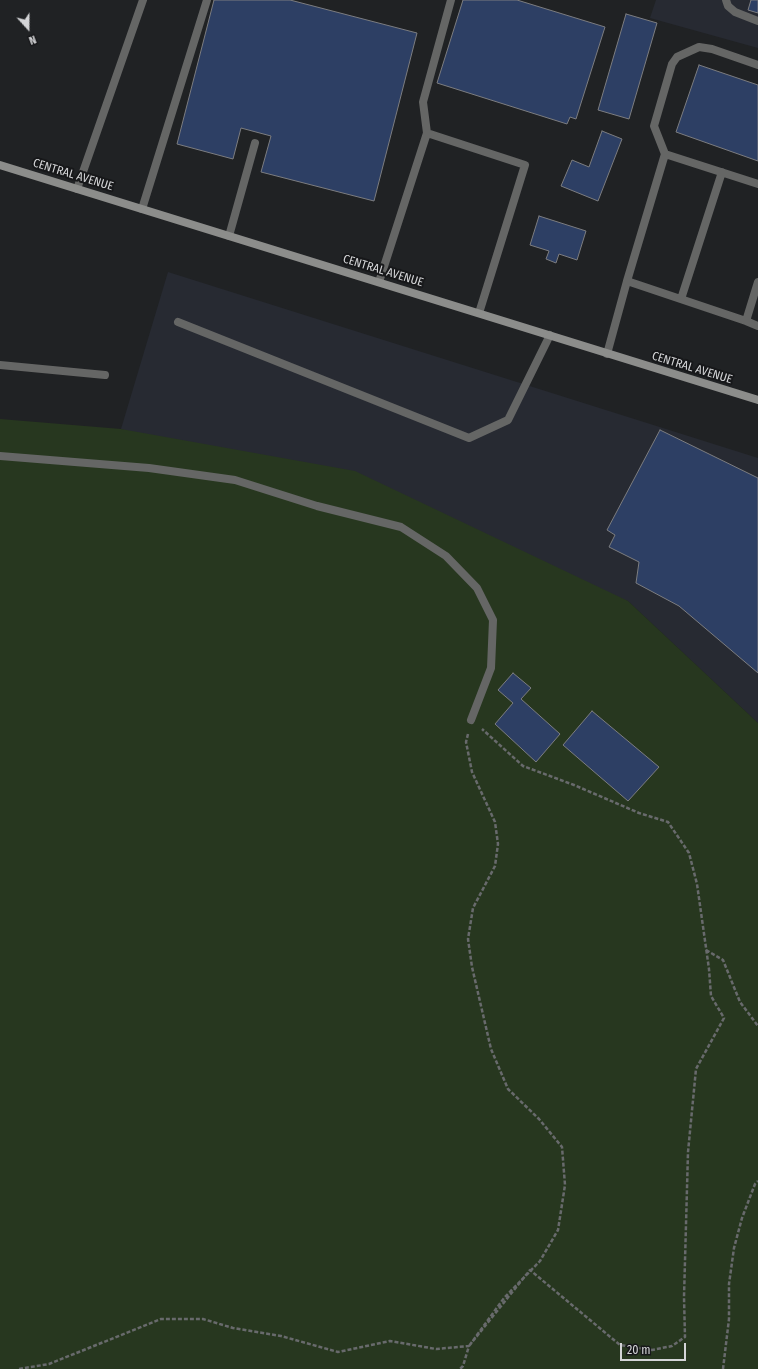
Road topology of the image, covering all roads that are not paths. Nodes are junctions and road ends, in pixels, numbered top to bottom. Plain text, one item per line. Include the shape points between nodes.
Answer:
1 (143, 0) edge
2 (207, 0) edge
3 (451, 0) edge
4 (726, 0) edge
5 (758, 21) edge
6 (758, 65) edge
7 (427, 133) junction
8 (255, 143) dead end
9 (665, 154) junction
10 (0, 165) edge
11 (722, 172) junction
12 (758, 184) edge
13 (77, 189) junction
14 (142, 209) junction
15 (229, 236) junction
16 (627, 281) junction
17 (379, 282) junction
18 (758, 282) edge
19 (681, 299) junction
20 (479, 313) junction
21 (746, 321) junction
22 (178, 322) dead end
23 (758, 326) edge
24 (550, 335) junction
25 (607, 354) junction
26 (0, 365) edge
27 (105, 375) dead end
28 (758, 400) edge
29 (0, 456) edge
30 (471, 720) road end

1 - 13 lane
2 - 14 lane
3 - 7 lane via 423,102
4 - 5 lane via 734,12
6 - 9 lane via 699,47 677,57 672,64 654,126
7 - 17 lane
7 - 20 lane via 525,166
8 - 15 lane
9 - 11 lane
9 - 16 lane
10 - 13 main road, CENTRAL AVENUE
11 - 12 lane
11 - 19 lane
13 - 14 main road, CENTRAL AVENUE
14 - 15 main road, CENTRAL AVENUE
15 - 17 main road, CENTRAL AVENUE
16 - 19 lane
16 - 25 lane
17 - 20 main road, CENTRAL AVENUE
18 - 21 lane
19 - 21 lane
20 - 24 main road, CENTRAL AVENUE
21 - 23 lane
22 - 24 lane via 469,438 508,420
24 - 25 main road, CENTRAL AVENUE
25 - 28 main road, CENTRAL AVENUE
26 - 27 lane
29 - 30 lane via 149,468 235,480 317,506 401,527 446,556 477,588 493,620 491,668

